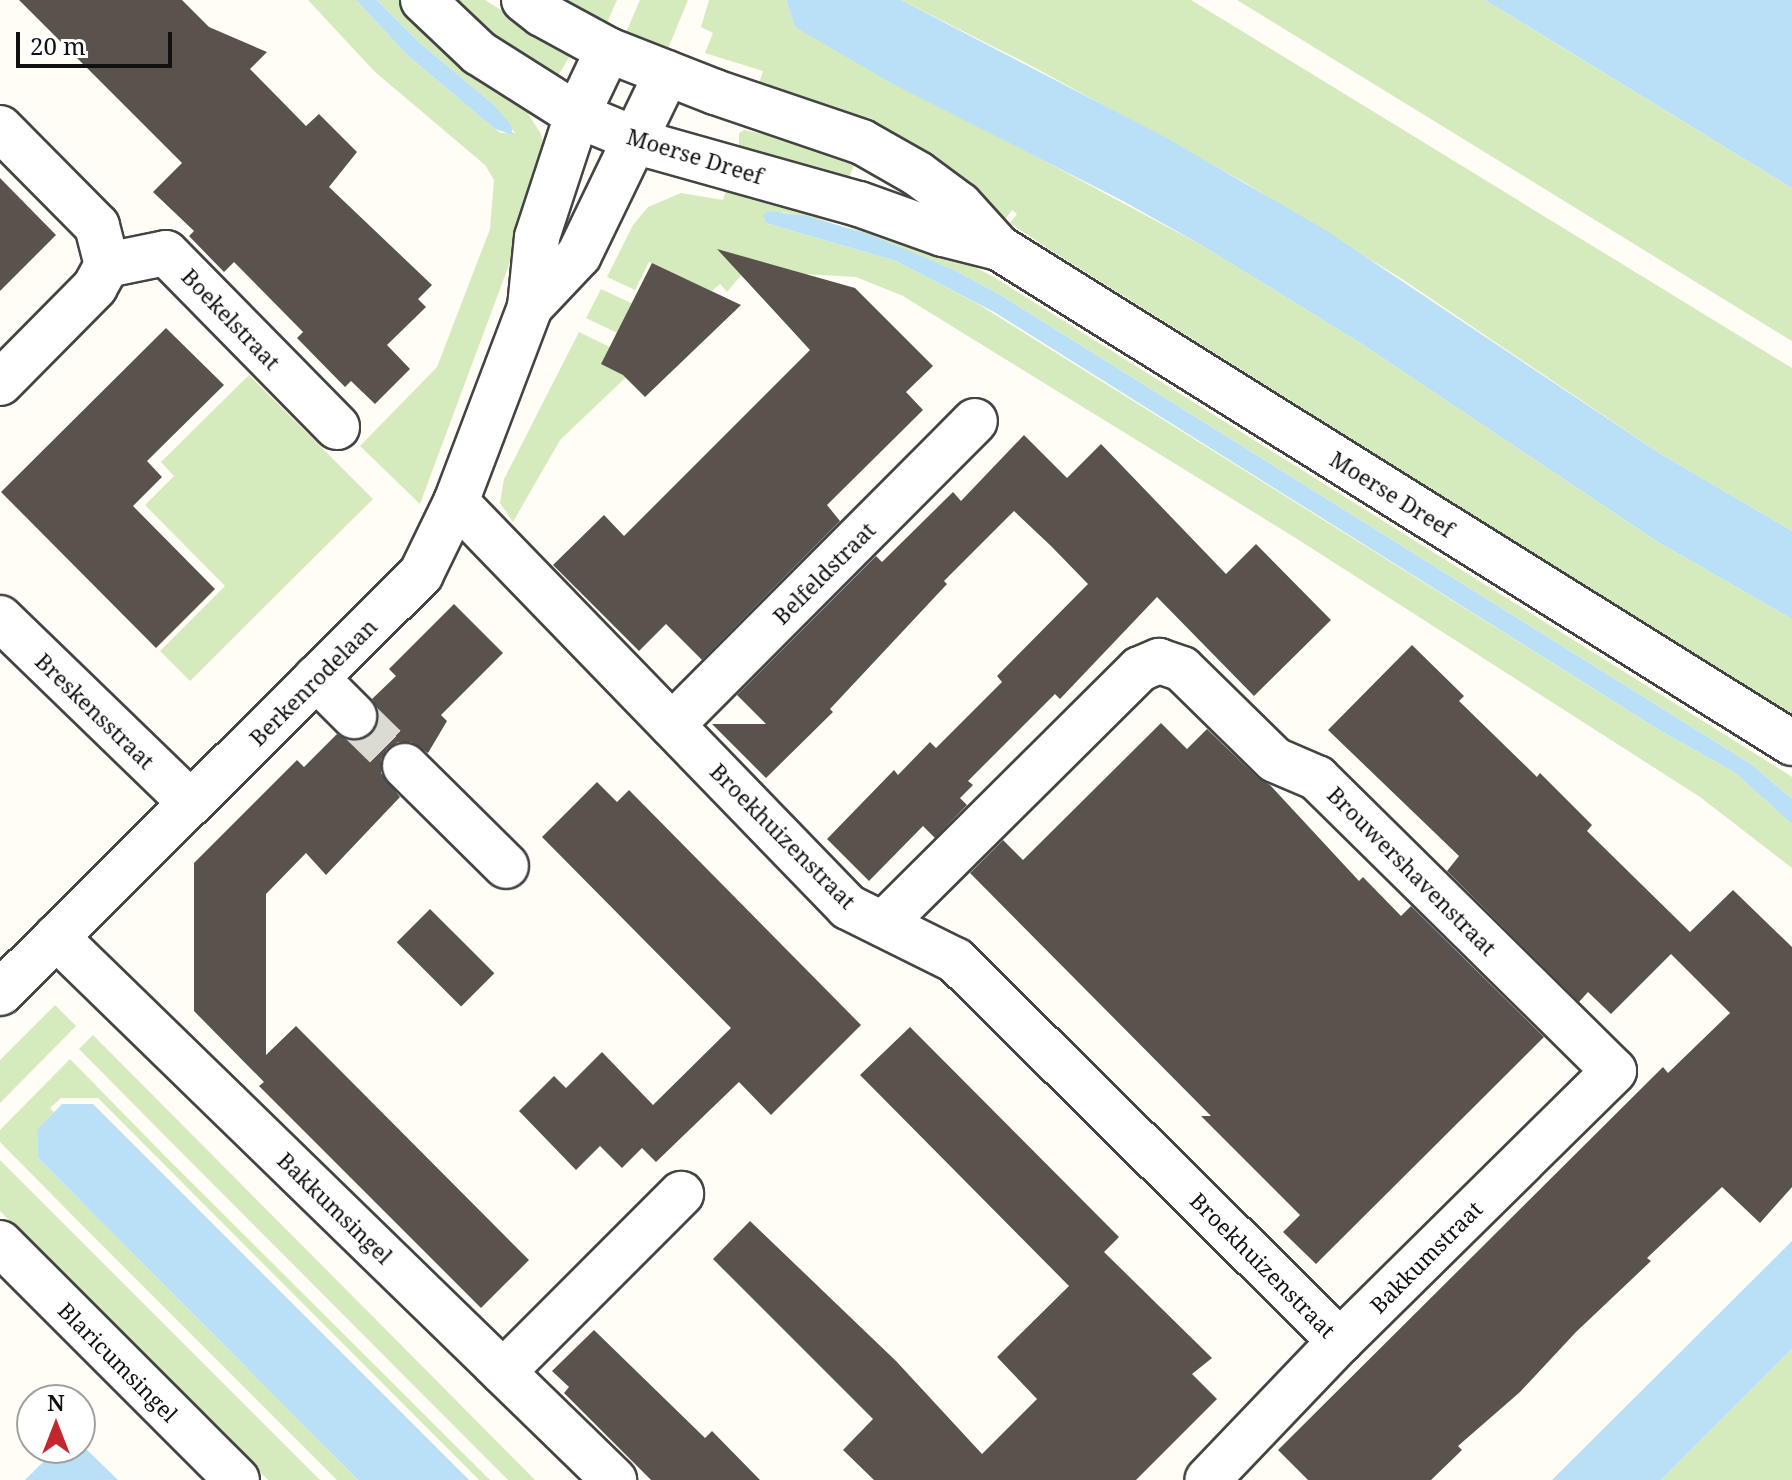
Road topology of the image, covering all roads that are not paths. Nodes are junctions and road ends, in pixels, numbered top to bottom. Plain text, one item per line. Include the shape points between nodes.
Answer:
1 (423, 0) edge
2 (524, 0) edge
3 (608, 50) junction
4 (667, 73) junction
5 (577, 115) junction
6 (0, 128) edge
7 (634, 139) junction
8 (999, 248) junction
9 (107, 265) junction
10 (530, 307) junction
11 (0, 383) edge
12 (975, 421) dead end
13 (337, 427) dead end
14 (456, 502) junction
15 (0, 618) edge
16 (316, 678) junction
17 (354, 716) tunnel mouth
18 (672, 725) junction
19 (1789, 744) edge
20 (405, 766) tunnel mouth
21 (191, 803) junction
22 (506, 866) dead end
23 (883, 924) junction
24 (56, 937) junction
25 (0, 993) edge
26 (1614, 1071) joint
27 (681, 1194) dead end
28 (0, 1243) edge
29 (1340, 1341) junction
30 (503, 1372) junction
31 (237, 1480) edge
32 (614, 1480) edge
33 (1207, 1480) edge

1 - 5 street, Moerse Dreef via 479,53
2 - 3 street, Moerse Dreef
3 - 4 street, Moerse Dreef
3 - 5 street, Berkenrodelaan
4 - 7 street, Berkenrodelaan
4 - 8 street, Moerse Dreef via 862,142 960,205
5 - 7 street, Moerse Dreef
5 - 10 street, Berkenrodelaan via 537,237
6 - 9 street via 97,226
7 - 8 street, Moerse Dreef
7 - 10 street, Berkenrodelaan via 579,255
8 - 19 street, Moerse Dreef
9 - 11 street via 95,287
9 - 13 street, Boekelstraat via 166,253
10 - 14 street, Berkenrodelaan
12 - 18 street, Belfeldstraat
14 - 16 street, Berkenrodelaan via 421,574
14 - 18 street, Broekhuizenstraat
15 - 21 street, Breskensstraat
16 - 17 street
16 - 21 street, Berkenrodelaan
18 - 23 street, Broekhuizenstraat via 848,907
20 - 22 street
21 - 24 street, Berkenrodelaan
23 - 26 street, Brouwershavenstraat via 1140,669 1159,661 1182,669 1275,760 1317,778
23 - 29 street, Broekhuizenstraat via 955,960
24 - 25 street, Berkenrodelaan
24 - 30 street, Bakkumsingel
26 - 29 street, Bakkumstraat
27 - 30 street
28 - 31 street, Blaricumsingel
29 - 33 street, Bakkumstraat
30 - 32 street, Bakkumsingel

